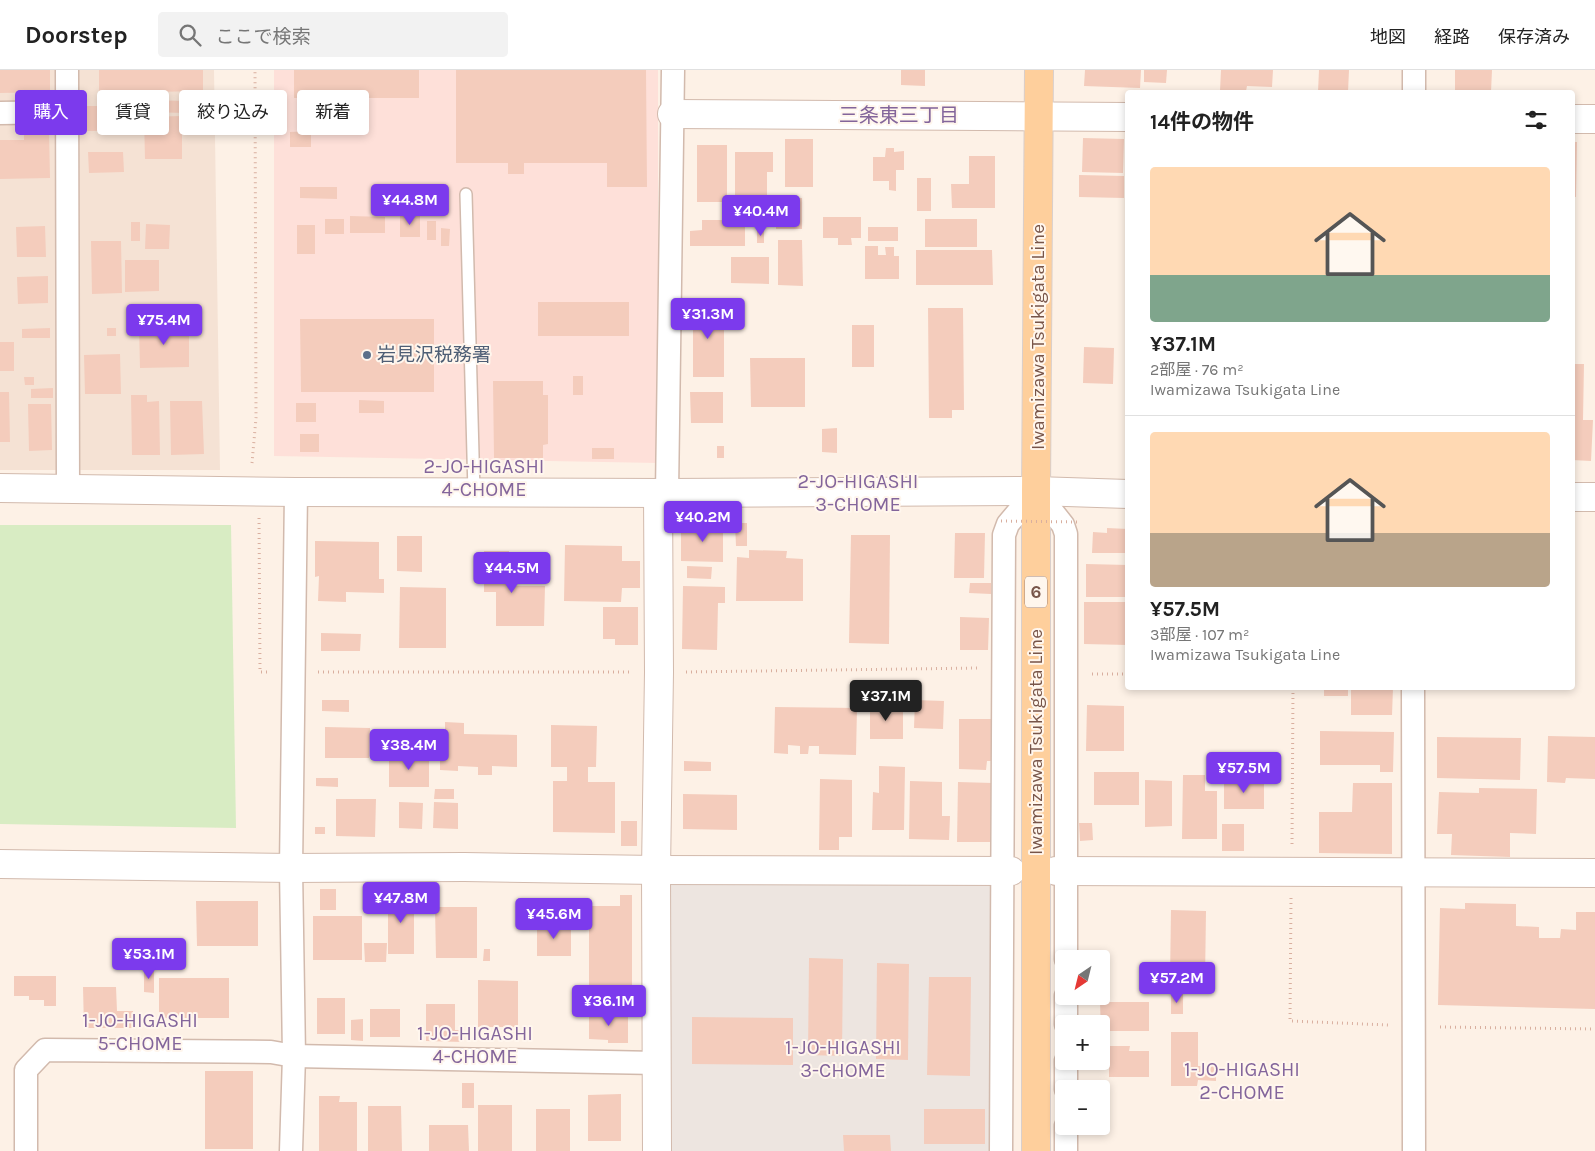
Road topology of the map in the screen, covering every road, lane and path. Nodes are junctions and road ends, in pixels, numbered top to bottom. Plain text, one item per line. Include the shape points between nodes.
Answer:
1 (67, 70) edge
2 (255, 70) edge
3 (673, 70) edge
4 (1039, 70) edge
5 (1414, 70) edge
6 (67, 90) edge
7 (1414, 90) edge
8 (0, 113) edge
9 (15, 113) edge
10 (672, 114) junction
11 (1039, 116) junction
12 (1125, 118) edge
13 (1595, 119) edge
14 (1575, 120) edge
15 (67, 135) edge
16 (466, 194) dead end
17 (252, 467) dead end
18 (0, 488) edge
19 (68, 489) junction
20 (1036, 491) junction
21 (296, 492) junction
22 (474, 492) junction
23 (662, 493) junction
24 (1125, 494) edge
25 (1575, 497) edge
26 (1595, 497) edge
27 (259, 518) dead end
28 (1001, 521) dead end
29 (1078, 522) dead end
30 (1002, 668) junction
31 (270, 672) dead end
32 (310, 672) dead end
33 (659, 672) junction
34 (1066, 674) junction
35 (1125, 674) edge
36 (1293, 690) edge
37 (1413, 690) edge
38 (0, 864) edge
39 (291, 868) junction
40 (656, 870) junction
41 (1006, 871) junction
42 (1061, 871) junction
43 (1292, 872) junction
44 (1413, 872) junction
45 (1595, 873) edge
46 (1065, 950) edge
47 (1414, 1026) junction
48 (1595, 1028) edge
49 (294, 1056) junction
50 (657, 1062) junction
51 (1066, 1135) edge
52 (26, 1151) edge
53 (291, 1151) edge
54 (657, 1151) edge
55 (1001, 1151) edge
56 (1036, 1151) edge
57 (1066, 1151) edge
58 (1414, 1151) edge

1 - 6 street
2 - 17 path via 256,418
3 - 10 street
4 - 11 main road, Iwamizawa Tsukigata Line / 6
5 - 7 street
8 - 9 street
10 - 11 street
10 - 23 street
11 - 12 street
11 - 20 main road, Iwamizawa Tsukigata Line / 6
13 - 14 street
15 - 19 street
16 - 22 lane
18 - 19 street
19 - 21 street
20 - 23 street
20 - 24 street
20 - 30 street via 1008,524 1004,535
20 - 34 street via 1063,525 1066,534
20 - 56 main road, Iwamizawa Tsukigata Line / 6
21 - 22 street
21 - 39 street
22 - 23 street
23 - 33 street
25 - 26 street
27 - 31 path via 260,672
28 - 29 path, bridge
30 - 33 path
30 - 41 street
32 - 33 path
33 - 40 street
34 - 35 path
34 - 42 street
36 - 43 path
37 - 44 street
38 - 39 street
39 - 40 street
39 - 49 street
40 - 41 street
40 - 50 street
41 - 55 street
42 - 43 street
42 - 46 street
43 - 44 street
43 - 47 path via 1290,1021
44 - 45 street
44 - 47 street
47 - 48 path
47 - 58 street
49 - 50 street
49 - 52 street via 271,1052 45,1050 26,1070
49 - 53 street
50 - 54 street
51 - 57 street

